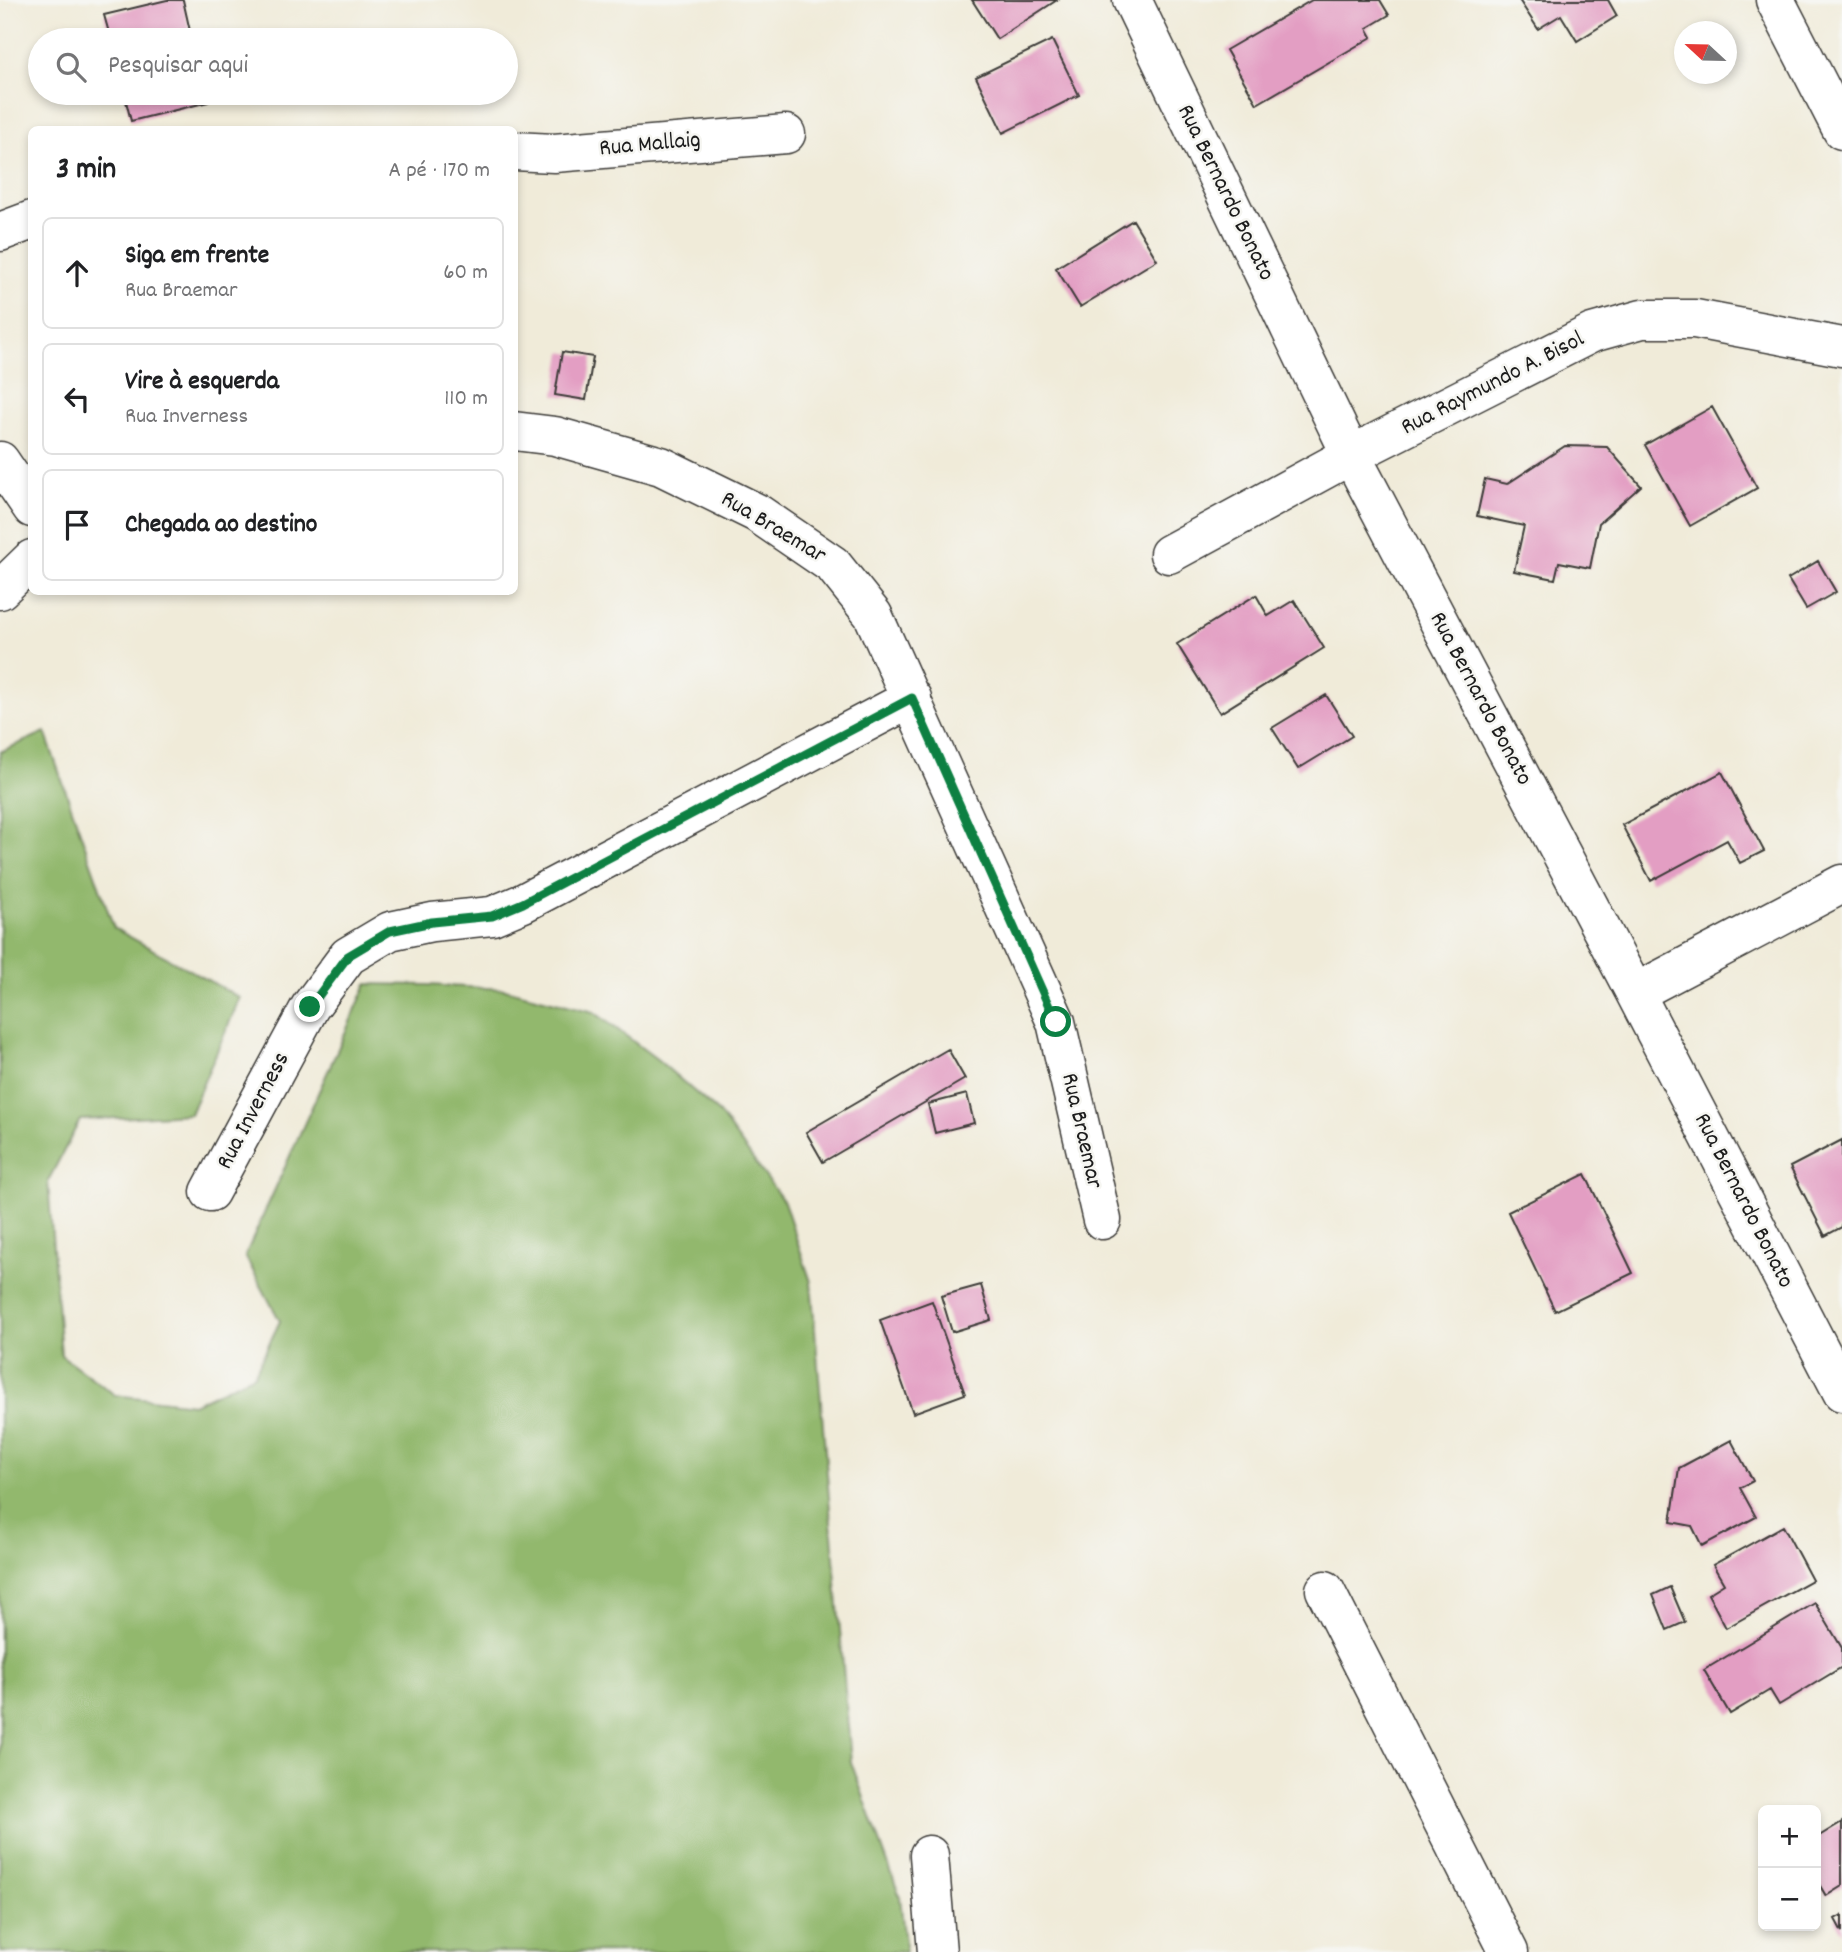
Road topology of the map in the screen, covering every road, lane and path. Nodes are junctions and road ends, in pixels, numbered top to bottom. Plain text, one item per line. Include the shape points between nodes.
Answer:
1 (1132, 0) edge
2 (1775, 0) edge
3 (1842, 130) edge
4 (786, 134) dead end
5 (518, 151) edge
6 (28, 222) edge
7 (0, 232) edge
8 (1842, 347) edge
9 (518, 431) edge
10 (1350, 455) junction
11 (0, 461) edge
12 (28, 502) edge
13 (1169, 554) dead end
14 (28, 563) edge
15 (0, 590) edge
16 (912, 698) junction
17 (1842, 884) edge
18 (1635, 993) junction
19 (210, 1192) dead end
20 (1102, 1220) dead end
21 (1842, 1392) edge
22 (1325, 1590) dead end
23 (929, 1855) dead end
24 (937, 1952) edge
25 (1509, 1952) edge

1 - 10 street, Rua Bernardo Bonato
2 - 3 street
4 - 5 street, Rua Mallaig via 554,153
6 - 7 street
8 - 10 street, Rua Raymundo A. Bisol via 1695,319 1642,319 1592,333
9 - 16 street, Rua Braemar via 555,436 661,466 768,520 834,565 873,615
10 - 13 street, Rua Raymundo A. Bisol
10 - 18 street, Rua Bernardo Bonato
11 - 12 street
14 - 15 street
16 - 19 street, Rua Inverness via 523,903 492,916 390,931 348,956 310,1007
16 - 20 street, Rua Braemar via 1056,1022
17 - 18 street
18 - 21 street, Rua Bernardo Bonato
22 - 25 street
23 - 24 street

